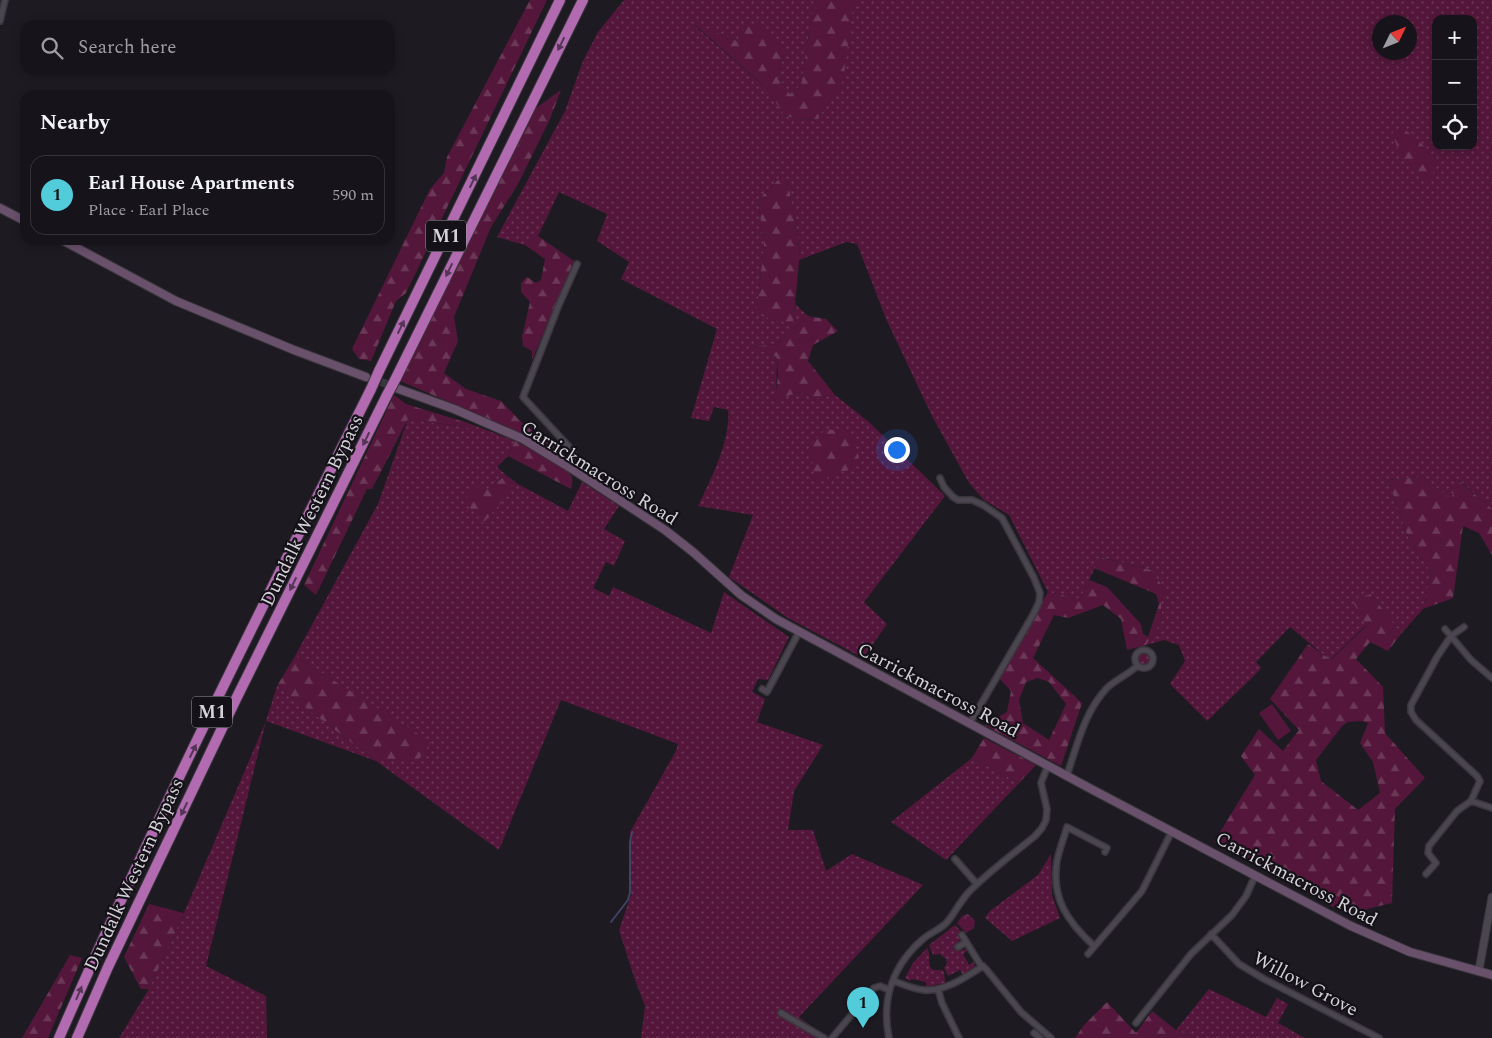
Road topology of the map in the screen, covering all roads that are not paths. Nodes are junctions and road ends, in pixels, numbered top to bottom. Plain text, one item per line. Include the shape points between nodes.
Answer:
1 (5, 0) edge
2 (560, 0) edge
3 (583, 0) edge
4 (0, 21) edge
5 (0, 208) edge
6 (20, 218) edge
7 (71, 245) edge
8 (578, 264) dead end
9 (366, 377) tunnel mouth
10 (396, 383) junction
11 (569, 467) junction
12 (940, 478) dead end
13 (1464, 627) dead end
14 (1445, 629) dead end
15 (799, 632) junction
16 (1451, 636) junction
17 (1138, 666) dead end
18 (1492, 678) edge
19 (762, 689) dead end
20 (970, 723) junction
21 (1048, 765) junction
22 (1067, 775) junction
23 (1471, 801) junction
24 (1492, 808) edge
25 (1172, 831) junction
26 (1105, 852) dead end
27 (955, 859) dead end
28 (1426, 874) dead end
29 (1255, 876) junction
30 (977, 884) junction
31 (1492, 897) edge
32 (1211, 934) junction
33 (962, 935) dead end
34 (966, 942) junction
35 (1094, 946) junction
36 (958, 947) dead end
37 (1088, 954) dead end
38 (983, 966) junction
39 (1479, 970) junction
40 (1492, 975) edge
41 (893, 981) junction
42 (938, 989) junction
43 (889, 990) junction
44 (781, 1013) dead end
45 (1136, 1023) dead end
46 (1034, 1033) dead end
47 (1367, 1035) edge
48 (59, 1038) edge
49 (77, 1038) edge
50 (824, 1038) edge
51 (832, 1038) edge
52 (889, 1038) edge
53 (959, 1038) edge
54 (1040, 1038) edge
55 (1051, 1038) edge
56 (1379, 1038) edge

1 - 4 street
48 -> 2 highway, Dundalk Western Bypass / M1, bridge via 214,705
3 -> 10 highway, Dundalk Western Bypass / M1
5 - 6 main road
7 - 9 main road via 176,301
8 - 11 street via 523,397 572,450
10 - 11 main road, Carrickmacross Road via 523,440
10 -> 49 highway, Dundalk Western Bypass / M1, bridge via 387,395 232,708
11 - 15 main road, Carrickmacross Road via 665,530 741,595
12 - 20 street via 953,497 972,500 1002,518 1040,593 1034,613
13 - 16 street
14 - 16 street
15 - 19 street via 767,692
15 - 20 main road, Carrickmacross Road
16 - 18 street
16 - 23 street via 1411,705 1411,712 1478,776 1480,781
17 - 22 street via 1106,688 1094,704 1085,720
20 - 21 main road, Carrickmacross Road
21 - 22 main road, Carrickmacross Road
21 - 30 street via 1041,784 1047,809 1042,828
22 - 25 main road, Carrickmacross Road
23 - 24 street
23 - 28 street via 1457,811 1429,846 1428,853 1436,863
25 - 29 main road, Carrickmacross Road
25 - 35 street via 1142,891
26 - 35 street via 1107,848 1068,827 1057,860 1058,894 1062,906 1077,931
27 - 30 street
29 - 32 street via 1232,915
29 - 39 main road, Carrickmacross Road via 1383,941 1410,952
30 - 41 street via 947,922 930,932 915,947
31 - 39 street
32 - 45 street
32 - 47 street, Willow Grove via 1239,964
33 - 34 street
34 - 36 street
34 - 38 street
35 - 37 street
38 - 42 street
38 - 55 street via 1021,1012
39 - 40 main road, Carrickmacross Road
41 - 42 street via 924,990
41 - 43 street
42 - 53 street
43 - 51 street via 880,986 874,988
43 - 52 street via 885,1016
44 - 50 street
46 - 54 street
47 - 56 street, Willow Grove

